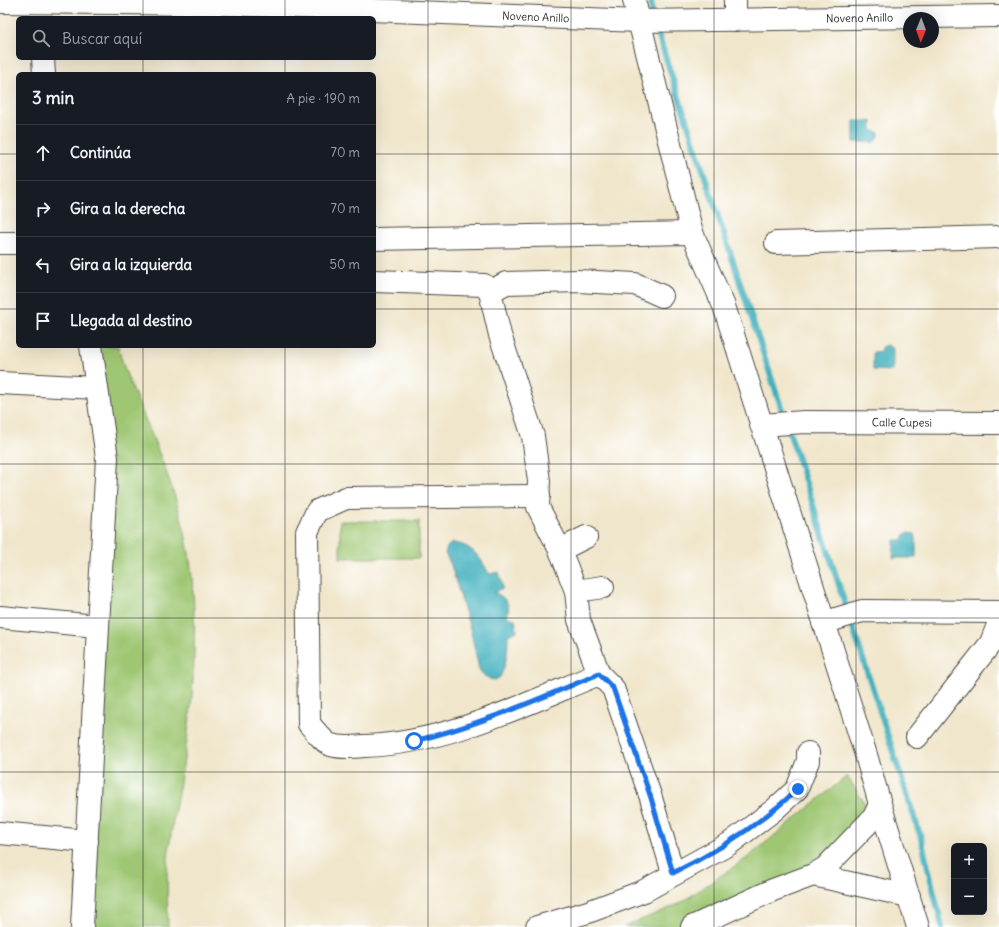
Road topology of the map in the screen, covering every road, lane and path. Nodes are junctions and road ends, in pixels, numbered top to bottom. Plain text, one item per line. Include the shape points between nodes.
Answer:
1 (0, 2) edge
2 (42, 10) edge
3 (735, 10) edge
4 (639, 14) edge
5 (999, 16) edge
6 (43, 60) edge
7 (44, 72) edge
8 (692, 233) junction
9 (999, 238) edge
10 (376, 239) edge
11 (776, 242) dead end
12 (0, 243) edge
13 (16, 243) edge
14 (376, 281) edge
15 (490, 292) junction
16 (662, 296) dead end
17 (91, 348) edge
18 (0, 383) edge
19 (97, 388) junction
20 (999, 423) edge
21 (761, 425) junction
22 (539, 496) junction
23 (586, 537) dead end
24 (560, 550) junction
25 (603, 587) dead end
26 (576, 591) junction
27 (999, 612) edge
28 (843, 616) junction
29 (0, 617) edge
30 (999, 622) edge
31 (97, 626) junction
32 (599, 674) junction
33 (917, 737) dead end
34 (808, 753) dead end
35 (880, 804) junction
36 (0, 833) edge
37 (87, 841) junction
38 (673, 873) junction
39 (813, 875) junction
40 (909, 896) junction
41 (82, 927) edge
42 (537, 927) edge
43 (692, 927) edge
44 (918, 927) edge

1 - 2 street, Noveno Anillo
2 - 4 street, Noveno Anillo via 222,4
3 - 4 street, Noveno Anillo via 668,20
3 - 5 street, Noveno Anillo
4 - 8 street
6 - 7 street
8 - 10 street
8 - 21 street via 724,306
9 - 11 street
12 - 13 street
14 - 15 street via 484,285
15 - 16 street via 506,283 578,281 635,284
15 - 22 street via 500,335 533,436
17 - 19 street
18 - 19 street
19 - 31 street via 107,458
20 - 21 street, Calle Cupesi via 795,422
21 - 28 street
22 - 24 street via 538,507
22 - 32 street via 346,498 317,510 307,532 309,724 330,745 350,747 414,741 447,734
23 - 24 street
24 - 26 street
25 - 26 street
26 - 32 street via 579,620
27 - 28 street
28 - 35 street via 866,755
29 - 31 street
30 - 33 street via 991,643
31 - 37 street
32 - 38 street via 613,688 651,798
34 - 38 street via 808,761 798,789 729,844
35 - 39 street via 874,817 825,868
35 - 40 street
36 - 37 street
37 - 41 street
38 - 42 street via 644,891 588,912
39 - 40 street
39 - 43 street via 773,890
40 - 44 street

